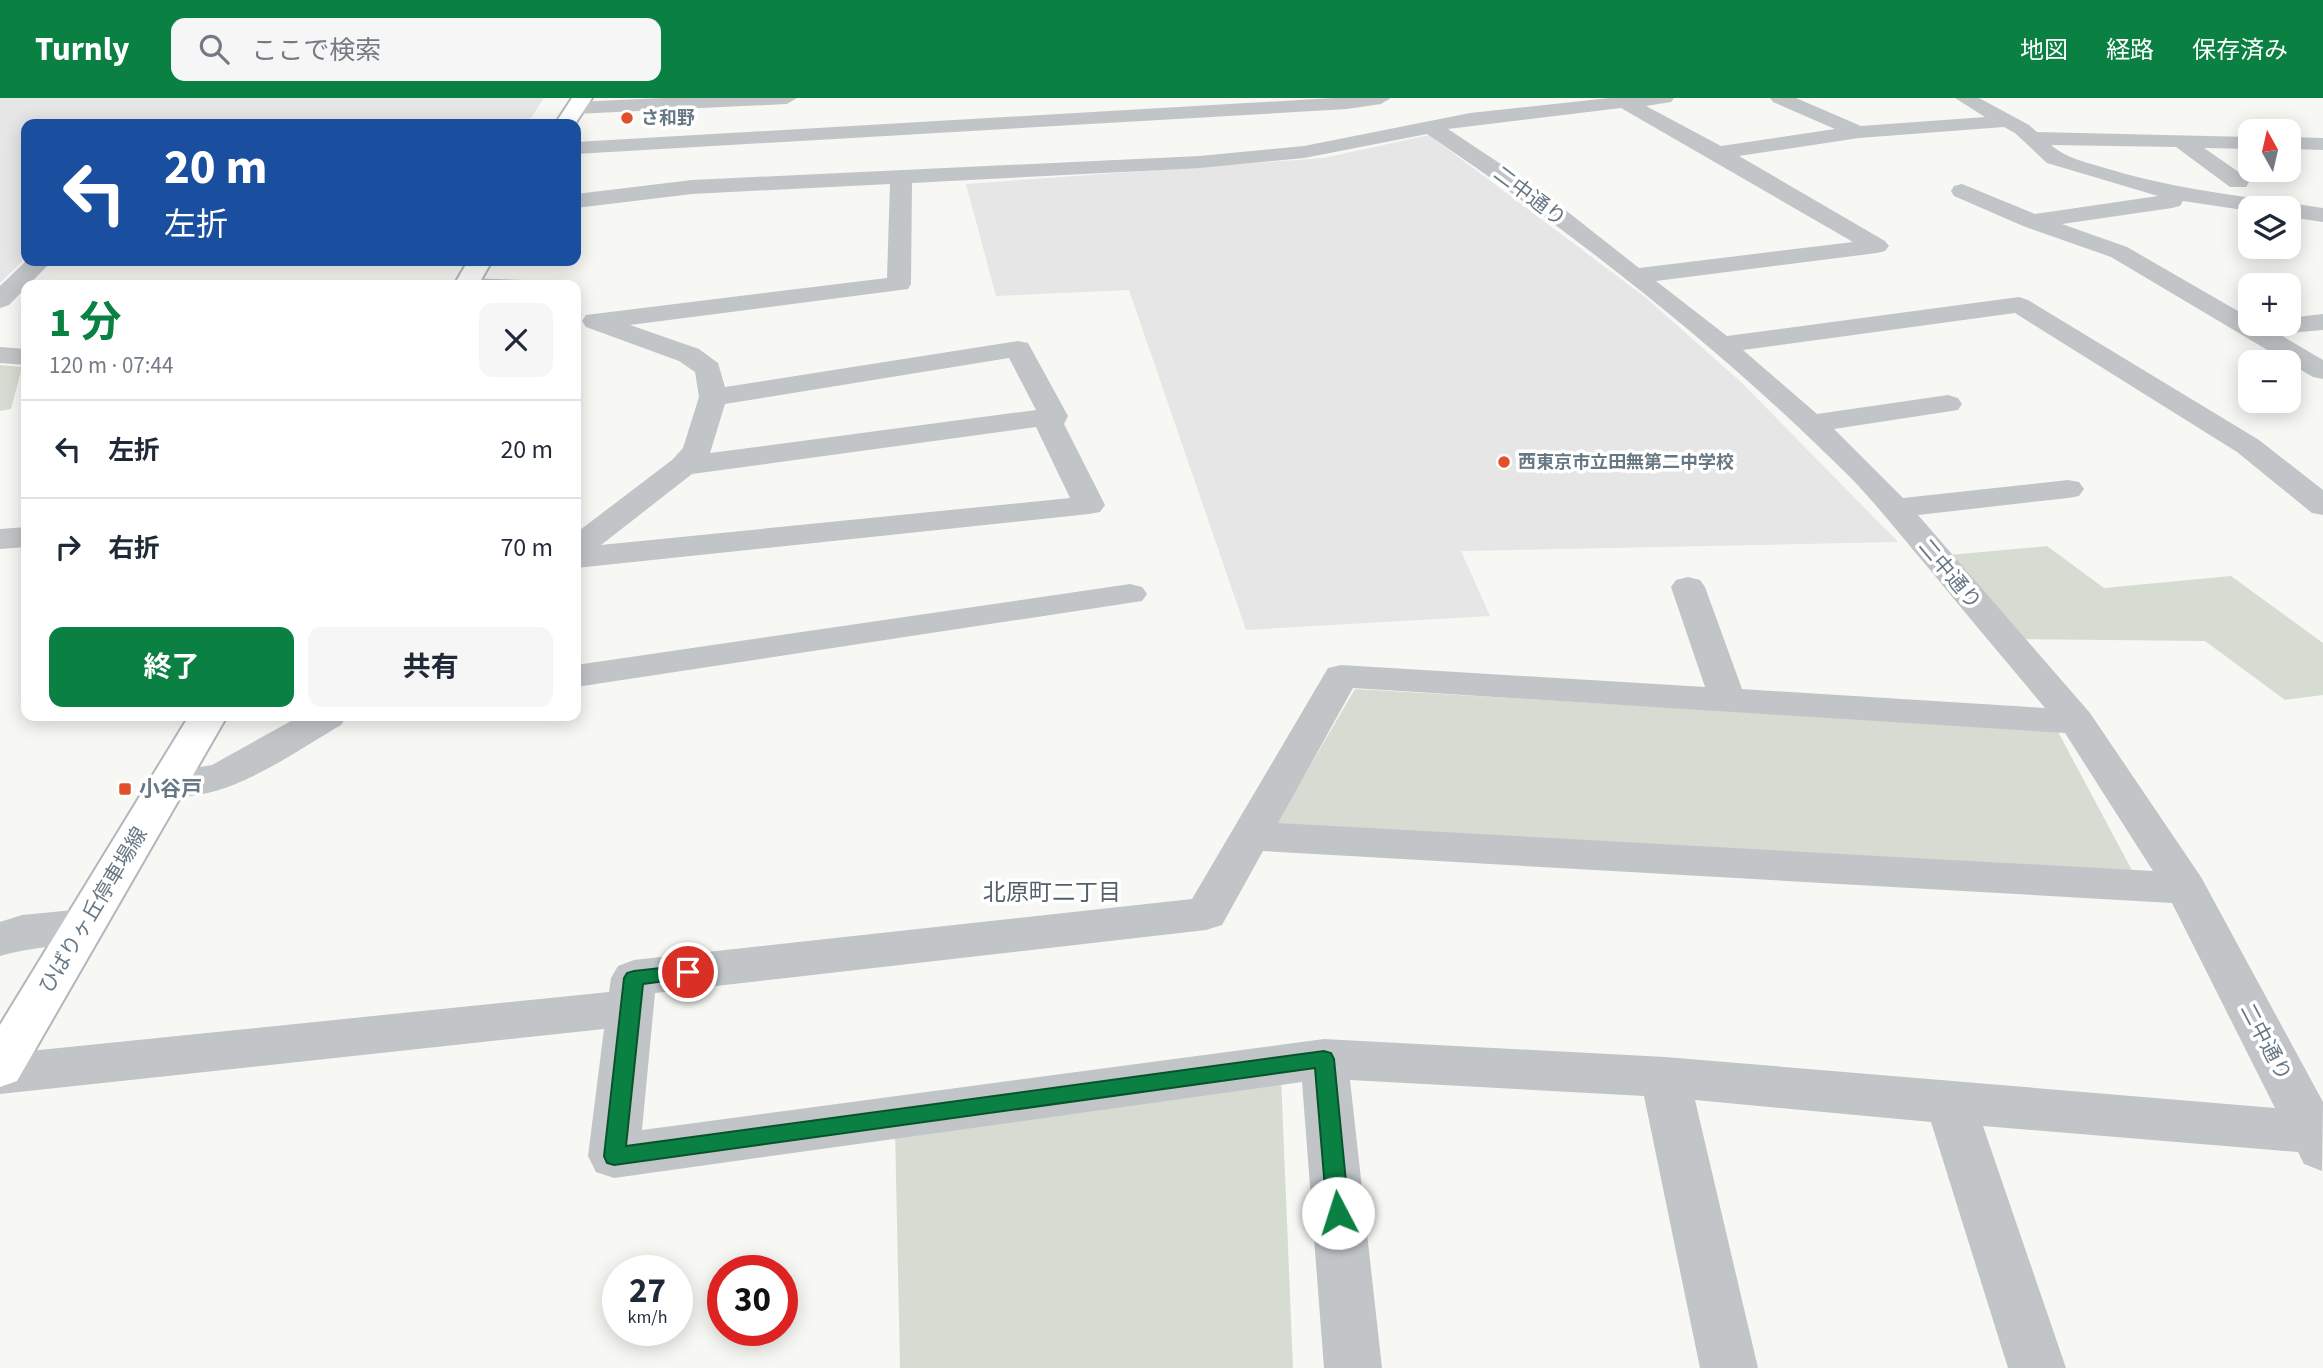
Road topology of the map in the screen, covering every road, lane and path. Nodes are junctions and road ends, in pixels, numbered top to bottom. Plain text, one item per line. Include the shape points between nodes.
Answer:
1 (786, 98) edge
2 (1381, 98) edge
3 (1780, 98) edge
4 (1965, 98) edge
5 (1654, 99) edge
6 (1342, 100) edge
7 (1624, 102) junction
8 (574, 110) edge
9 (946, 118) junction
10 (2008, 121) junction
11 (1429, 126) junction
12 (1858, 132) junction
13 (1393, 134) junction
14 (2032, 138) junction
15 (2180, 141) junction
16 (2238, 142) edge
17 (2301, 143) edge
18 (2323, 144) edge
19 (2301, 146) edge
20 (581, 148) edge
21 (1718, 153) junction
22 (2323, 157) edge
23 (965, 173) junction
24 (901, 175) junction
25 (2238, 182) dead end
26 (1962, 191) dead end
27 (2194, 197) junction
28 (581, 200) edge
29 (2238, 203) edge
30 (2301, 212) edge
31 (2323, 215) edge
32 (2031, 221) junction
33 (35, 266) edge
34 (1634, 276) junction
35 (0, 299) edge
36 (585, 317) edge
37 (2238, 320) edge
38 (2323, 322) edge
39 (2301, 324) edge
40 (2265, 336) edge
41 (1721, 345) junction
42 (0, 355) edge
43 (21, 357) edge
44 (2323, 371) edge
45 (713, 397) junction
46 (1948, 404) dead end
47 (1054, 416) junction
48 (1811, 424) junction
49 (683, 466) junction
50 (2068, 489) dead end
51 (2323, 506) edge
52 (1895, 508) junction
53 (21, 537) edge
54 (0, 539) edge
55 (581, 546) edge
56 (581, 557) edge
57 (1688, 587) dead end
58 (1130, 594) dead end
59 (581, 675) edge
60 (1728, 701) junction
61 (205, 721) edge
62 (319, 721) edge
63 (2077, 722) junction
64 (167, 784) junction
65 (1250, 836) junction
66 (2186, 888) junction
67 (84, 925) junction
68 (0, 939) edge
69 (629, 1008) junction
70 (1324, 1059) junction
71 (0, 1067) edge
72 (0, 1074) edge
73 (1665, 1077) junction
74 (1950, 1103) junction
75 (2318, 1141) edge
76 (1353, 1368) edge
77 (1729, 1368) edge
78 (2036, 1368) edge

1 - 8 street
2 - 6 street
3 - 12 street
4 - 10 street
5 - 7 street
6 - 9 street
6 - 13 street
7 - 11 street
7 - 21 street
9 - 20 street
9 - 23 street
10 - 12 street
10 - 14 street
11 - 13 street
11 - 34 street, 二中通り via 1532,195
12 - 21 street
13 - 23 street via 1304,152 1213,161
14 - 15 street
14 - 27 street via 2054,159 2140,186
15 - 16 street
15 - 25 street
17 - 18 street
19 - 22 street
21 - 34 street via 1877,246
23 - 24 street
24 - 28 street via 692,187
24 - 36 street via 899,285
26 - 32 street
27 - 29 street
27 - 32 street
30 - 31 street
32 - 37 street via 2119,252
33 - 35 street
34 - 41 street, 二中通り
36 - 45 street via 689,355 708,369
38 - 39 street
40 - 44 street
41 - 48 street, 二中通り
41 - 51 street via 2019,305 2248,446
42 - 43 street
45 - 47 street via 1018,349
45 - 49 street via 697,450
46 - 48 street
47 - 49 street
47 - 56 street via 1049,424 1089,505
48 - 52 street, 二中通り
49 - 55 street
50 - 52 street
52 - 63 street, 二中通り
53 - 54 street
57 - 60 street
58 - 59 street
60 - 63 street
60 - 65 street via 1341,676
61 - 64 main road, ひばりヶ丘停車場線
62 - 64 street via 221,777
63 - 66 street, 二中通り
64 - 67 main road, ひばりヶ丘停車場線
65 - 66 street
65 - 69 street via 1206,914 634,978
66 - 75 street, 二中通り
67 - 68 street
67 - 71 main road, ひばりヶ丘停車場線
69 - 70 street via 614,1156
69 - 72 street
70 - 73 street
70 - 76 street
73 - 74 street
73 - 77 street
74 - 75 street
74 - 78 street

